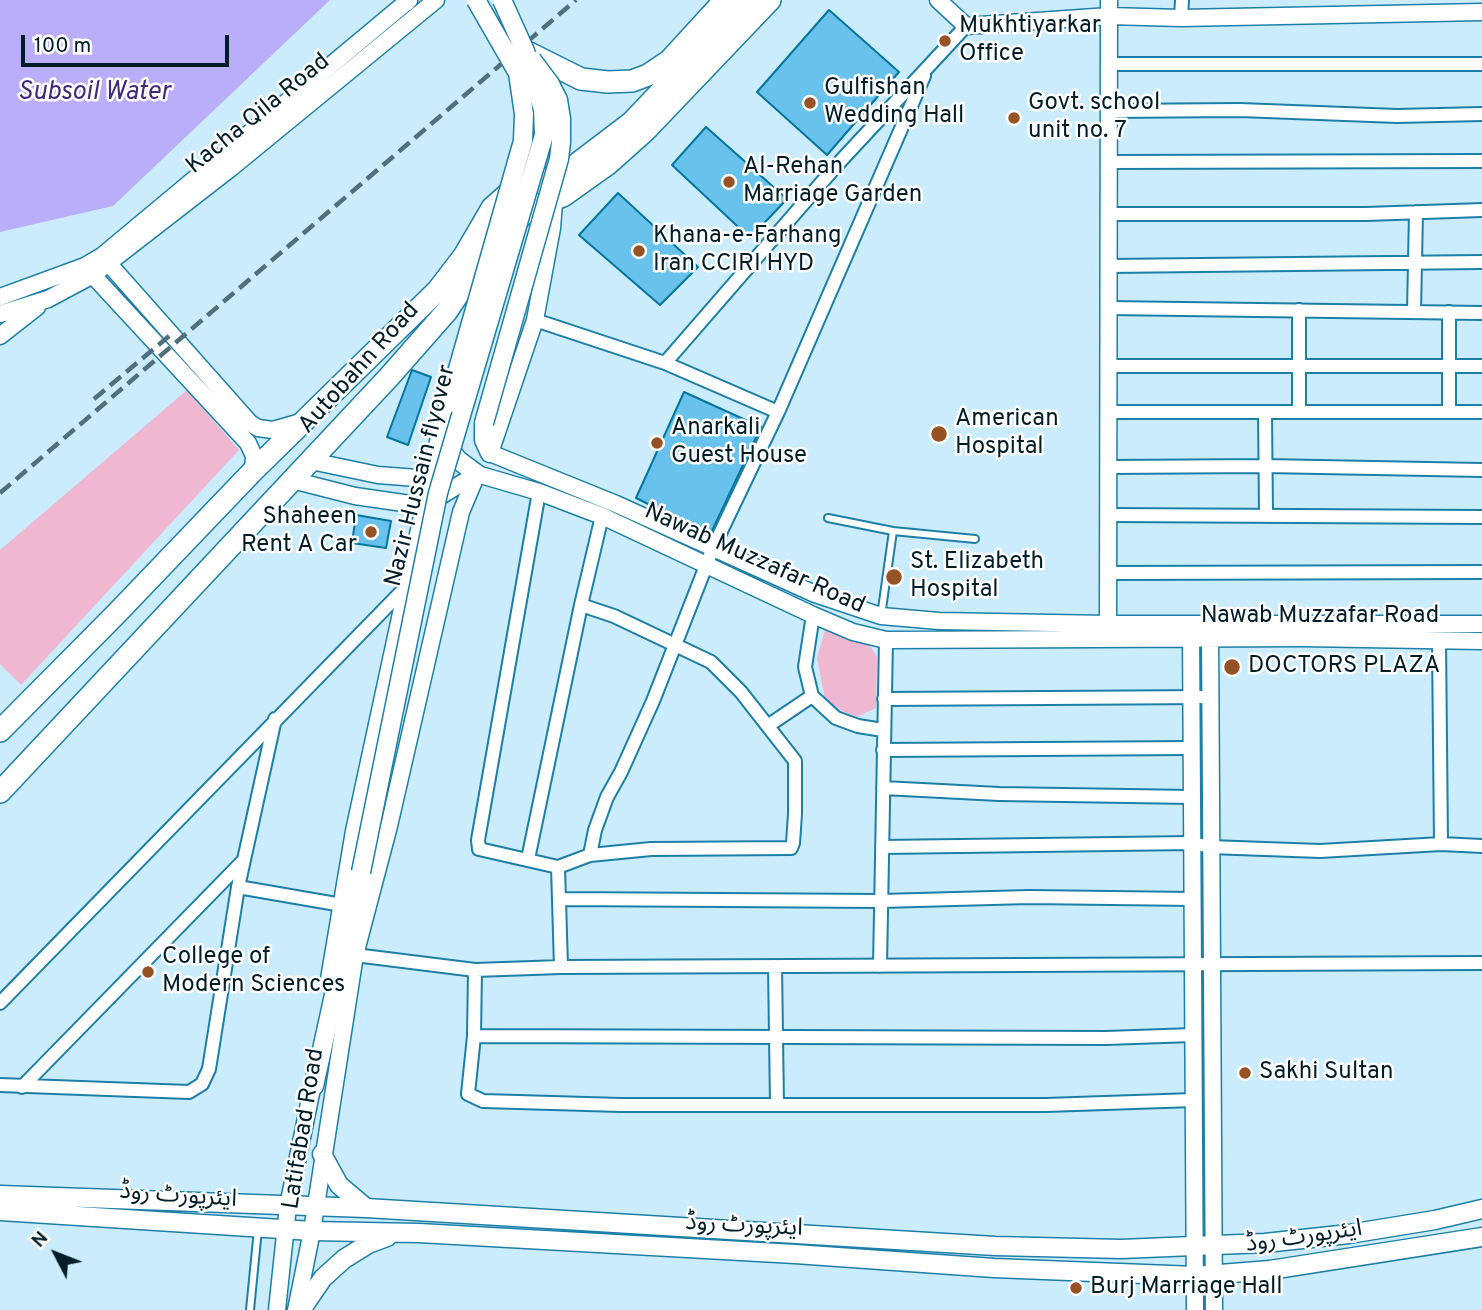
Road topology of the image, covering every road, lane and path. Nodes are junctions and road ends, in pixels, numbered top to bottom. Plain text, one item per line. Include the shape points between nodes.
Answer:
1 (436, 0) edge
2 (476, 0) edge
3 (502, 0) edge
4 (725, 0) edge
5 (748, 0) edge
6 (770, 0) edge
7 (938, 0) edge
8 (1182, 0) edge
9 (408, 1) edge
10 (1109, 8) edge
11 (1482, 12) edge
12 (1181, 18) junction
13 (966, 26) junction
14 (525, 51) junction
15 (1109, 64) junction
16 (1482, 64) edge
17 (928, 67) junction
18 (518, 73) junction
19 (539, 97) junction
20 (1109, 111) junction
21 (1482, 114) edge
22 (1482, 161) edge
23 (1108, 162) junction
24 (556, 177) junction
25 (554, 199) junction
26 (1482, 210) edge
27 (1416, 212) junction
28 (1108, 214) junction
29 (105, 259) junction
30 (1482, 262) edge
31 (1415, 263) junction
32 (1108, 266) junction
33 (89, 270) junction
34 (0, 297) edge
35 (48, 299) junction
36 (1108, 308) junction
37 (1299, 310) junction
38 (1414, 312) junction
39 (1449, 312) junction
40 (1482, 313) edge
41 (0, 314) edge
42 (535, 320) junction
43 (0, 336) edge
44 (665, 363) junction
45 (1108, 366) junction
46 (1299, 366) junction
47 (1449, 366) junction
48 (1482, 366) edge
49 (449, 404) junction
50 (778, 412) junction
51 (1108, 412) junction
52 (1265, 412) junction
53 (1299, 412) junction
54 (1449, 412) junction
55 (1482, 412) edge
56 (302, 422) junction
57 (489, 453) junction
58 (458, 460) junction
59 (311, 461) junction
60 (1265, 466) junction
61 (1108, 467) junction
62 (1482, 470) edge
63 (253, 471) junction
64 (477, 474) junction
65 (292, 480) junction
66 (430, 480) junction
67 (539, 492) junction
68 (424, 506) junction
69 (1108, 515) junction
70 (602, 516) junction
71 (1266, 516) junction
72 (1482, 517) edge
73 (828, 518) dead end
74 (893, 531) junction
75 (975, 539) dead end
76 (713, 548) junction
77 (705, 566) junction
78 (1482, 572) edge
79 (1108, 573) junction
80 (406, 587) junction
81 (582, 605) junction
82 (813, 615) junction
83 (881, 615) junction
84 (1108, 624) junction
85 (1482, 624) edge
86 (1210, 631) junction
87 (1191, 632) junction
88 (886, 640) junction
89 (1439, 640) junction
90 (1482, 641) edge
91 (675, 645) junction
92 (44, 687) junction
93 (812, 696) junction
94 (1191, 697) junction
95 (1210, 697) junction
96 (884, 699) junction
97 (70, 718) junction
98 (275, 719) junction
99 (769, 725) junction
100 (883, 730) junction
101 (0, 731) edge
102 (0, 748) edge
103 (1191, 748) junction
104 (883, 750) junction
105 (0, 772) edge
106 (883, 788) junction
107 (0, 792) edge
108 (1192, 797) junction
109 (1192, 843) junction
110 (1441, 844) junction
111 (1482, 846) edge
112 (882, 847) junction
113 (1210, 847) junction
114 (590, 855) junction
115 (528, 859) junction
116 (243, 862) junction
117 (558, 867) junction
118 (361, 872) junction
119 (239, 887) junction
120 (1193, 899) junction
121 (560, 900) junction
122 (881, 901) junction
123 (342, 905) junction
124 (355, 956) junction
125 (1482, 963) edge
126 (1212, 965) junction
127 (775, 966) junction
128 (880, 966) junction
129 (1193, 966) junction
130 (561, 967) junction
131 (475, 970) junction
132 (0, 1003) edge
133 (1193, 1035) junction
134 (474, 1037) junction
135 (776, 1038) junction
136 (0, 1085) edge
137 (314, 1086) junction
138 (22, 1087) junction
139 (1194, 1100) junction
140 (777, 1105) junction
141 (322, 1154) junction
142 (0, 1195) edge
143 (288, 1206) junction
144 (315, 1207) junction
145 (366, 1208) junction
146 (1482, 1209) edge
147 (0, 1211) edge
148 (258, 1226) junction
149 (287, 1228) junction
150 (312, 1231) junction
151 (394, 1234) junction
152 (1482, 1237) edge
153 (1195, 1245) junction
154 (1213, 1245) junction
155 (1213, 1273) junction
156 (1195, 1276) junction
157 (250, 1310) edge
158 (277, 1310) edge
159 (299, 1310) edge
160 (1195, 1310) edge
161 (1214, 1310) edge

1 - 29 street, Kacha Qila Road via 231,168
2 - 18 main road, bridge
3 - 14 main road, Nazir Hussain flyover, bridge
4 - 14 highway via 669,61 632,81 581,79
5 - 24 highway, Autobahn Road via 632,122
6 - 25 highway, Autobahn Road via 645,131 608,164
7 - 13 street
8 - 12 street
9 - 29 street, Kacha Qila Road
10 - 12 street
10 - 13 street
10 - 15 street
11 - 12 street
13 - 17 street
14 - 19 main road, Nazir Hussain flyover, bridge
14 - 57 main road, bridge via 558,100 561,142 484,424
15 - 16 street
15 - 20 street
17 - 44 street
17 - 50 street
18 - 19 main road, bridge
18 - 49 main road, bridge via 523,141
19 - 118 main road, Nazir Hussain flyover, bridge via 545,124 542,146 438,493
20 - 21 street
20 - 23 street
22 - 23 street
23 - 28 street
24 - 25 street
24 - 56 highway, Autobahn Road via 511,191 492,208 464,257 438,290
25 - 42 street
25 - 59 highway, Autobahn Road via 531,208 495,239 447,311
26 - 27 street
27 - 28 street
27 - 31 street
28 - 32 street
29 - 33 street
29 - 56 street via 250,423 273,430
30 - 31 street
31 - 32 street
31 - 38 street
32 - 36 street
33 - 34 street
33 - 35 street
33 - 63 street via 248,443 254,456
35 - 41 street
35 - 43 street
36 - 37 street
36 - 45 street
37 - 38 street
37 - 46 street
38 - 39 street
39 - 40 street
39 - 47 street
42 - 44 street
42 - 57 street
44 - 50 street
45 - 46 street
45 - 51 street
46 - 47 street
46 - 53 street
47 - 48 street
47 - 54 street
49 - 58 main road via 449,438
49 - 66 main road
50 - 76 street
51 - 52 street
51 - 61 street
52 - 53 street
52 - 60 street
53 - 54 street
54 - 55 street
56 - 63 highway, Autobahn Road
57 - 76 street, Nawab Muzzafar Road
58 - 64 main road
58 - 66 street
59 - 65 highway, Autobahn Road
59 - 66 street
60 - 61 street
60 - 62 street
60 - 71 street
61 - 69 street
63 - 92 highway, Autobahn Road
64 - 67 street, Nawab Muzzafar Road
64 - 68 street
64 - 124 street, Latifabad Road via 461,512
65 - 68 street via 355,496
65 - 97 highway, Autobahn Road
66 - 68 street, Latifabad Road
67 - 70 street, Nawab Muzzafar Road
67 - 115 street via 477,844 479,849
68 - 80 street, Latifabad Road
69 - 71 street
69 - 79 street
70 - 77 street, Nawab Muzzafar Road
70 - 81 street
71 - 72 street
73 - 74 lane
74 - 75 lane
74 - 83 lane
76 - 77 street
76 - 83 street, Nawab Muzzafar Road via 816,594
77 - 82 street, Nawab Muzzafar Road
77 - 91 street
78 - 79 street
79 - 84 street
80 - 98 street
80 - 123 street, Latifabad Road
81 - 91 street
81 - 115 street
82 - 88 street, Nawab Muzzafar Road
82 - 93 street via 805,667
83 - 84 street, Nawab Muzzafar Road via 939,621
84 - 87 street, Nawab Muzzafar Road
85 - 86 street, Nawab Muzzafar Road
86 - 87 street, Nawab Muzzafar Road
86 - 89 street, Nawab Muzzafar Road
86 - 95 street
87 - 88 street, Nawab Muzzafar Road
87 - 94 street
88 - 96 street
89 - 90 street, Nawab Muzzafar Road
89 - 110 street
91 - 99 street via 711,662
91 - 114 street via 607,797
92 - 101 highway, Autobahn Road
92 - 102 highway via 31,716
93 - 99 street
93 - 100 street via 836,719
94 - 95 street
94 - 96 street
94 - 103 street
95 - 113 street
96 - 100 street
97 - 105 highway via 49,721
97 - 107 highway, Autobahn Road
98 - 116 street
98 - 132 street
99 - 114 street via 795,761 790,848 651,849
100 - 104 street
103 - 104 street
103 - 108 street
104 - 106 street
106 - 108 street
106 - 112 street
108 - 109 street
109 - 112 street
109 - 113 street
109 - 120 street
110 - 111 street
110 - 113 street via 1320,851
112 - 122 street
113 - 126 street
114 - 117 street
115 - 117 street
116 - 119 street
116 - 138 street
117 - 121 street
118 - 124 main road
118 - 137 main road
119 - 123 street
119 - 138 street via 209,1069 202,1084 189,1091
120 - 122 street
120 - 129 street
121 - 122 street
121 - 130 street
122 - 128 street
123 - 137 street, Latifabad Road
124 - 131 street
124 - 141 street, Latifabad Road
125 - 126 street
126 - 129 street
126 - 154 street
127 - 128 street
127 - 130 street
127 - 135 street
128 - 129 street
129 - 133 street
130 - 131 street
131 - 134 street
133 - 135 street
133 - 139 street
134 - 135 street
134 - 140 street via 468,1094 483,1101
135 - 140 street
136 - 138 street
137 - 143 street, Latifabad Road
139 - 140 street
139 - 153 street
141 - 144 street, Latifabad Road
141 - 145 main road via 339,1185
142 - 143 main road, ایئرپورٹ روڈ
143 - 144 main road, ایئرپورٹ روڈ
143 - 149 street, Latifabad Road
144 - 145 main road, ایئرپورٹ روڈ
144 - 150 street, Latifabad Road
145 - 153 main road, ایئرپورٹ روڈ via 995,1246 1121,1249
146 - 154 main road, ایئرپورٹ روڈ via 1349,1234
147 - 148 main road, ایئرپورٹ روڈ
148 - 149 main road, ایئرپورٹ روڈ
148 - 157 lane
149 - 150 main road, ایئرپورٹ روڈ
149 - 158 street, Latifabad Road
150 - 151 main road, ایئرپورٹ روڈ
150 - 159 street, Latifabad Road
151 - 156 main road, ایئرپورٹ روڈ
151 - 159 main road via 344,1259
152 - 155 main road, ایئرپورٹ روڈ via 1270,1270
153 - 154 main road, ایئرپورٹ روڈ
153 - 156 street
154 - 155 street
155 - 156 main road, ایئرپورٹ روڈ
155 - 161 street
156 - 160 street

